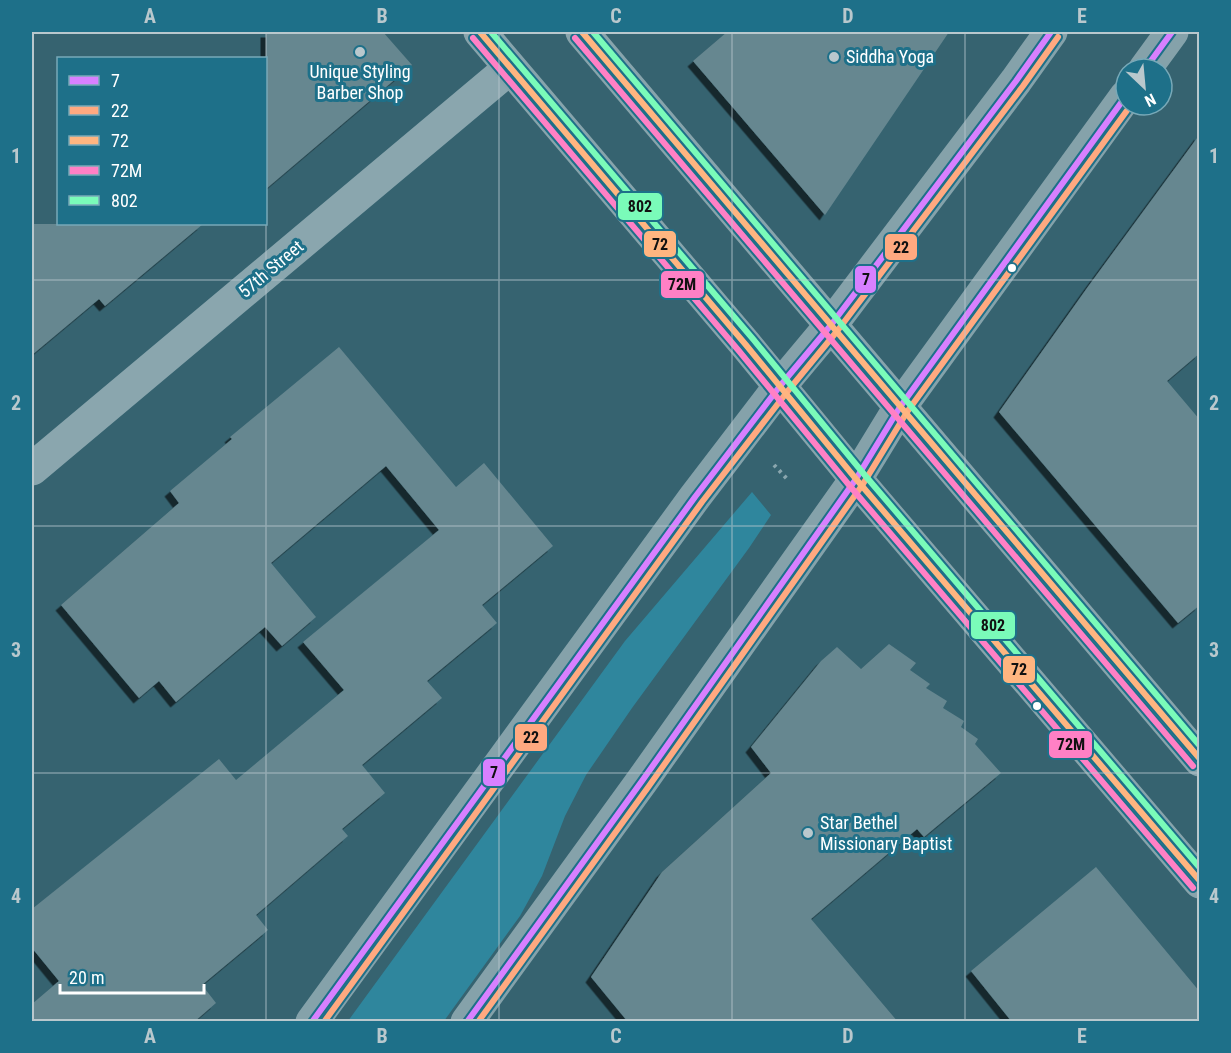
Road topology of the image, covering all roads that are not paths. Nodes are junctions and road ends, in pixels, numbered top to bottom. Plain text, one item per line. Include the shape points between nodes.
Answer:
1 (480, 32) edge
2 (582, 32) edge
3 (1052, 32) edge
4 (1172, 32) edge
5 (1154, 57) edge
6 (510, 68) junction
7 (1114, 113) edge
8 (831, 325) junction
9 (780, 386) junction
10 (900, 407) junction
11 (32, 469) edge
12 (856, 479) junction
13 (1200, 760) edge
14 (1200, 882) edge
15 (312, 1022) edge
16 (467, 1022) edge

1 - 6 main road
2 - 8 main road
3 - 8 main road
4 - 5 main road
6 - 9 main road
6 - 11 street, 57th Street
7 - 10 main road
8 - 9 main road
8 - 10 main road
9 - 12 main road
9 - 15 main road via 695,496
10 - 12 main road
10 - 13 main road
12 - 14 main road
12 - 16 main road

